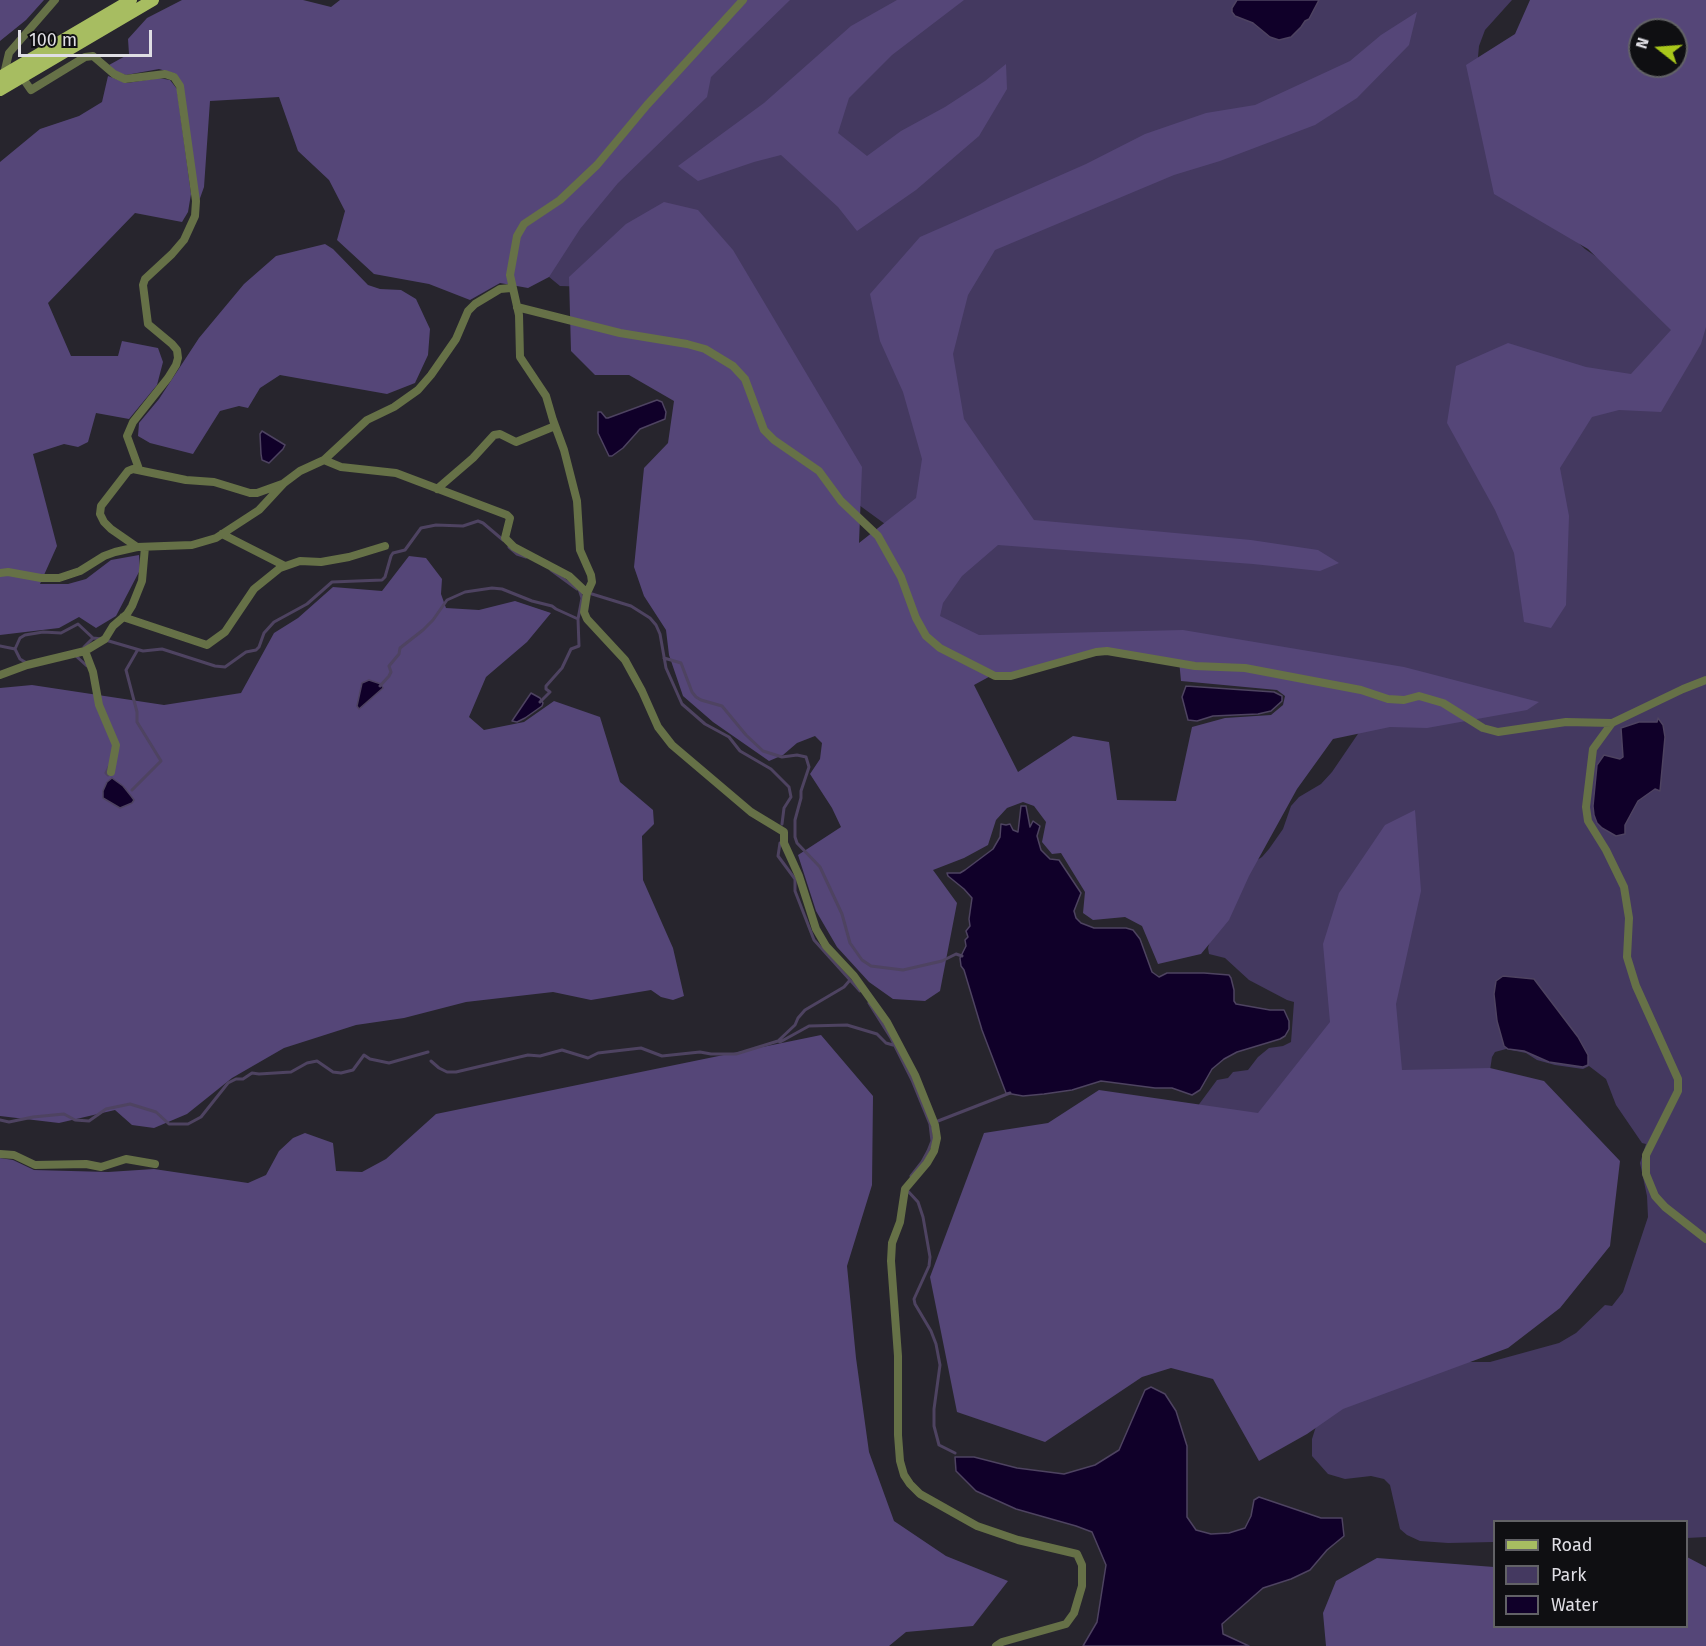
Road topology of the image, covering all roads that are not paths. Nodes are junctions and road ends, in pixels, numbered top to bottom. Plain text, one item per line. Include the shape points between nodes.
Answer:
1 (55, 0) edge
2 (131, 0) edge
3 (153, 0) edge
4 (743, 0) edge
5 (2, 76) edge
6 (22, 77) junction
7 (0, 90) edge
8 (511, 288) junction
9 (517, 307) junction
10 (555, 426) junction
11 (324, 460) junction
12 (139, 469) junction
13 (284, 483) junction
14 (437, 489) junction
15 (222, 534) junction
16 (385, 546) dead end
17 (141, 547) junction
18 (285, 566) junction
19 (0, 573) edge
20 (587, 593) junction
21 (123, 617) junction
22 (85, 651) junction
23 (0, 675) edge
24 (1706, 680) edge
25 (1612, 723) junction
26 (111, 772) dead end
27 (0, 1154) edge
28 (155, 1164) dead end
29 (1706, 1239) edge
30 (996, 1646) edge

1 - 5 street via 9,53
2 - 5 main road
3 - 6 main road
4 - 8 street via 597,165 560,200 524,224 517,236
6 - 7 main road
6 - 12 street via 31,90 93,56 125,79 165,74 174,77 180,86 195,216 184,240 143,285 148,324 172,344 178,357 127,436
8 - 9 street
8 - 11 street via 475,304 456,339 418,390 367,420
9 - 10 street via 520,357 546,396
9 - 25 street via 620,333 687,344 705,349 733,366 745,379 764,430 819,471 841,501 878,536 926,636 940,648 995,676 1020,674 1107,651 1195,666 1245,668 1361,690 1388,699 1419,696 1443,703 1483,728 1498,732 1566,723
10 - 14 street via 516,442 494,435
10 - 20 street via 577,501 580,550 591,575
11 - 13 street
11 - 14 street via 341,467 396,473
12 - 13 street via 214,482 250,493
12 - 17 street via 128,471 101,506 100,514 111,529
13 - 15 street via 259,510
14 - 20 street via 507,515 510,518 505,538 514,547 569,576
15 - 17 street via 203,544
15 - 18 street
16 - 18 street via 349,557
17 - 19 street via 104,556 59,578
17 - 21 street via 142,581
18 - 21 street via 254,589 225,632 207,645
20 - 30 street via 587,619 625,660 658,727 672,745 751,812 784,832 784,843 816,929 870,997 902,1048 935,1125 934,1150 906,1188 892,1243 898,1435 904,1475 920,1494 976,1526 1077,1554 1082,1565 1082,1586 1074,1613 1066,1624
21 - 22 street via 112,626 105,640
22 - 23 street
22 - 26 street via 99,705 116,745
24 - 25 street
25 - 29 street via 1593,749 1588,821 1624,887 1629,918 1627,957 1678,1079 1678,1091 1646,1155 1646,1174 1655,1196 1665,1207
27 - 28 street via 14,1155 35,1165 100,1167 126,1159

